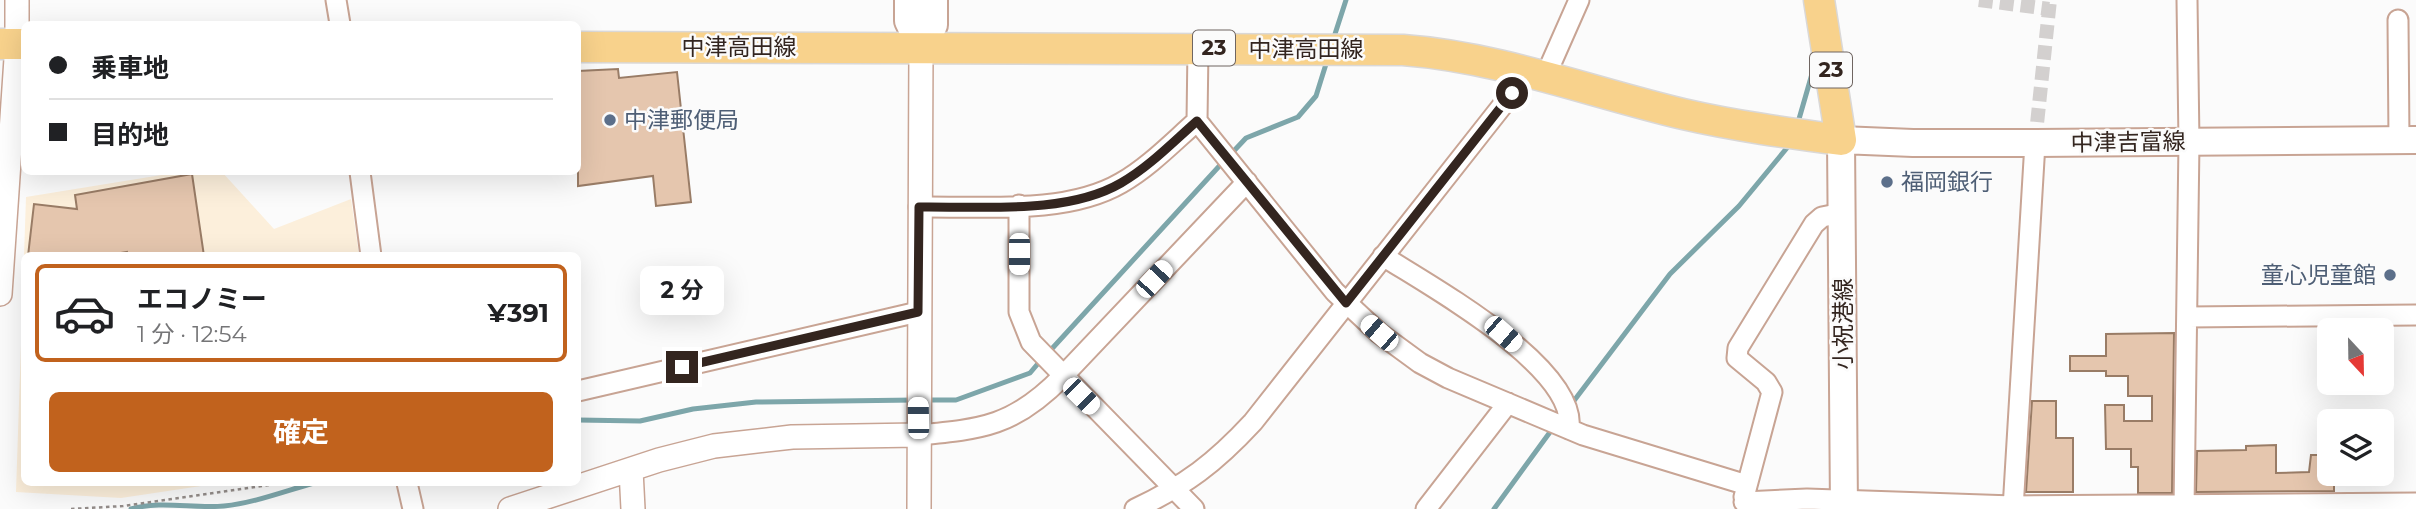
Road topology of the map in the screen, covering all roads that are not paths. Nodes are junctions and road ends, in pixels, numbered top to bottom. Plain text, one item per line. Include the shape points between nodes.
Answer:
1 (17, 0) edge
2 (336, 0) edge
3 (908, 0) edge
4 (934, 0) edge
5 (1579, 0) edge
6 (1819, 0) edge
7 (2187, 0) edge
8 (2398, 20) dead end
9 (340, 21) edge
10 (14, 44) edge
11 (581, 47) edge
12 (921, 48) junction
13 (1198, 48) junction
14 (1536, 75) junction
15 (1197, 121) junction
16 (1841, 140) junction
17 (2407, 140) edge
18 (2189, 142) junction
19 (2035, 143) junction
20 (360, 175) edge
21 (1247, 182) junction
22 (1019, 205) junction
23 (919, 207) junction
24 (1842, 213) junction
25 (370, 252) edge
26 (1383, 256) junction
27 (0, 294) edge
28 (1346, 303) junction
29 (918, 312) junction
30 (2416, 315) edge
31 (2188, 317) junction
32 (1062, 377) junction
33 (581, 390) edge
34 (1508, 403) junction
35 (1569, 429) junction
36 (918, 435) junction
37 (631, 470) junction
38 (408, 486) edge
39 (1174, 489) junction
40 (1744, 498) edge
41 (2416, 503) edge
42 (1844, 505) edge
43 (2305, 506) edge
44 (2013, 507) edge
45 (2184, 507) edge
46 (413, 509) edge
47 (510, 509) edge
48 (633, 509) edge
49 (919, 509) edge
50 (1135, 509) edge
51 (1194, 509) edge
52 (1426, 509) edge

1 - 10 street
2 - 9 street
3 - 12 main road via 908,21
4 - 12 main road via 934,25
5 - 14 street
6 - 16 main road, 23
7 - 18 street
8 - 17 street
10 - 27 street
11 - 12 main road, 中津高田線 / 23
12 - 13 main road, 中津高田線 / 23
12 - 23 street
13 - 14 main road, 中津高田線 / 23 via 1416,51 1468,57
13 - 15 street
14 - 16 main road, 中津高田線 / 23 via 1683,114
14 - 26 street
15 - 21 street
15 - 22 street via 1145,167 1107,190 1065,203
16 - 19 main road, 中津吉富線
16 - 24 main road, 小祝港線
17 - 18 main road, 中津吉富線
18 - 19 main road, 中津吉富線
18 - 31 street
19 - 44 street
20 - 25 street
21 - 28 street
21 - 32 street
22 - 23 street
22 - 32 street via 1022,324 1031,342
23 - 29 street
24 - 40 street via 1822,217 1814,224 1738,348 1737,358 1772,392
24 - 42 main road, 小祝港線
26 - 28 street
26 - 35 street via 1486,321 1519,348 1558,392 1569,415
28 - 34 street via 1420,363
28 - 39 street via 1231,445
29 - 33 street
29 - 36 street
30 - 31 street
31 - 45 street
32 - 36 street via 1025,409 993,425
32 - 39 street
34 - 35 street
34 - 52 street
35 - 40 street
36 - 37 street via 764,439 686,452
36 - 49 street
37 - 47 street
37 - 48 street
38 - 46 street
39 - 50 street
39 - 51 street
40 - 42 street
41 - 43 street
42 - 44 street
43 - 45 street
44 - 45 street

